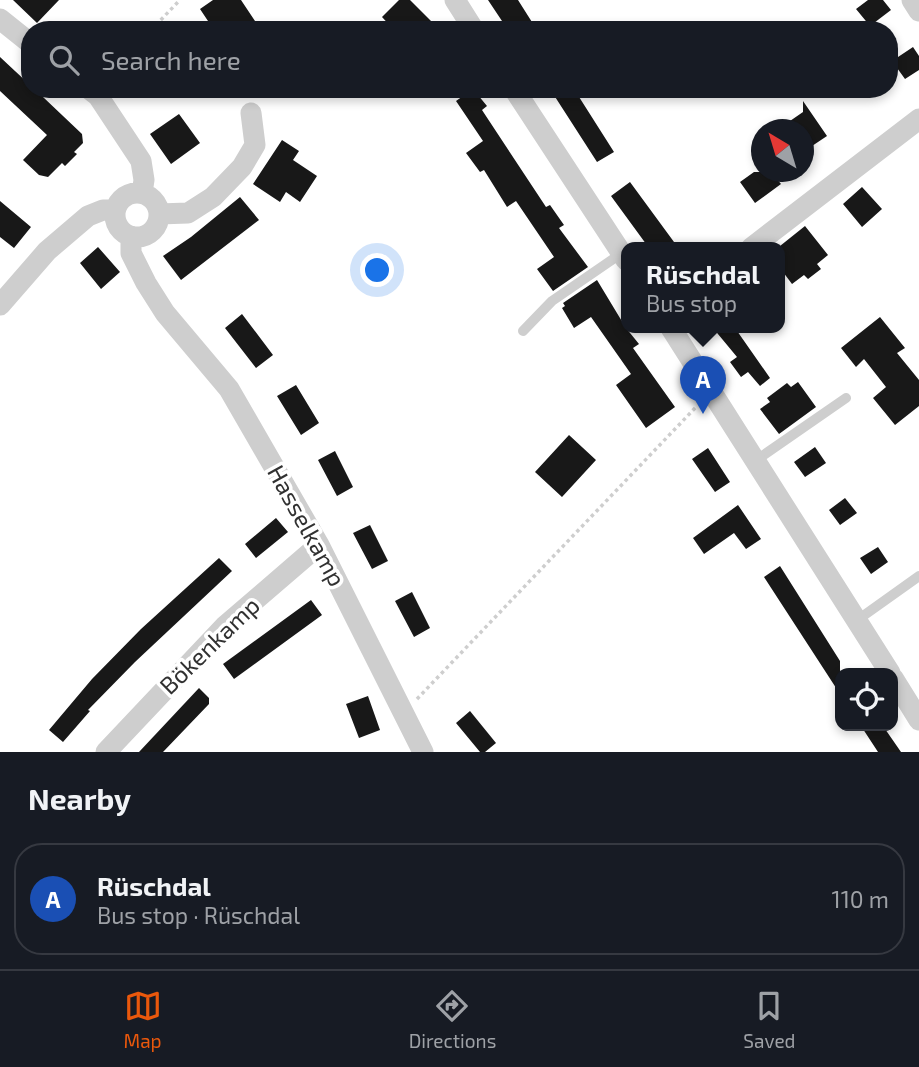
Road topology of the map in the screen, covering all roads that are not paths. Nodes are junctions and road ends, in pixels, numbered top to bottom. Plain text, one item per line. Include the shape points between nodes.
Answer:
1 (455, 0) edge
2 (912, 0) edge
3 (919, 11) edge
4 (0, 19) edge
5 (468, 21) edge
6 (21, 36) edge
7 (97, 98) edge
8 (520, 98) edge
9 (251, 113) dead end
10 (919, 119) edge
11 (142, 193) junction
12 (115, 210) junction
13 (159, 214) junction
14 (131, 236) junction
15 (759, 242) edge
16 (621, 251) edge
17 (621, 258) edge
18 (0, 304) edge
19 (523, 331) dead end
20 (674, 333) edge
21 (846, 398) dead end
22 (755, 461) junction
23 (319, 545) junction
24 (919, 576) edge
25 (856, 621) junction
26 (887, 668) edge
27 (898, 686) edge
28 (404, 714) junction
29 (919, 720) edge
30 (106, 752) edge
31 (423, 752) edge
32 (436, 752) edge

1 - 5 street
2 - 3 street
4 - 6 street
7 - 11 street via 141,161
8 - 16 street
9 - 13 street via 255,145 242,167 213,197 188,213
10 - 15 street
11 - 12 street via 125,196
11 - 13 street via 154,201
12 - 14 street via 120,229
12 - 18 street via 88,216 47,251
13 - 14 street via 151,232
14 - 23 street, Hasselkamp via 131,253 146,283 165,313 229,389
17 - 19 lane via 552,300
20 - 22 street
21 - 22 lane
22 - 25 street
23 - 28 street, Hasselkamp
23 - 30 street, Bökenkamp via 225,626
24 - 25 lane
25 - 26 street
27 - 29 street
28 - 31 street, Hasselkamp
28 - 32 street, Hasselkamp

